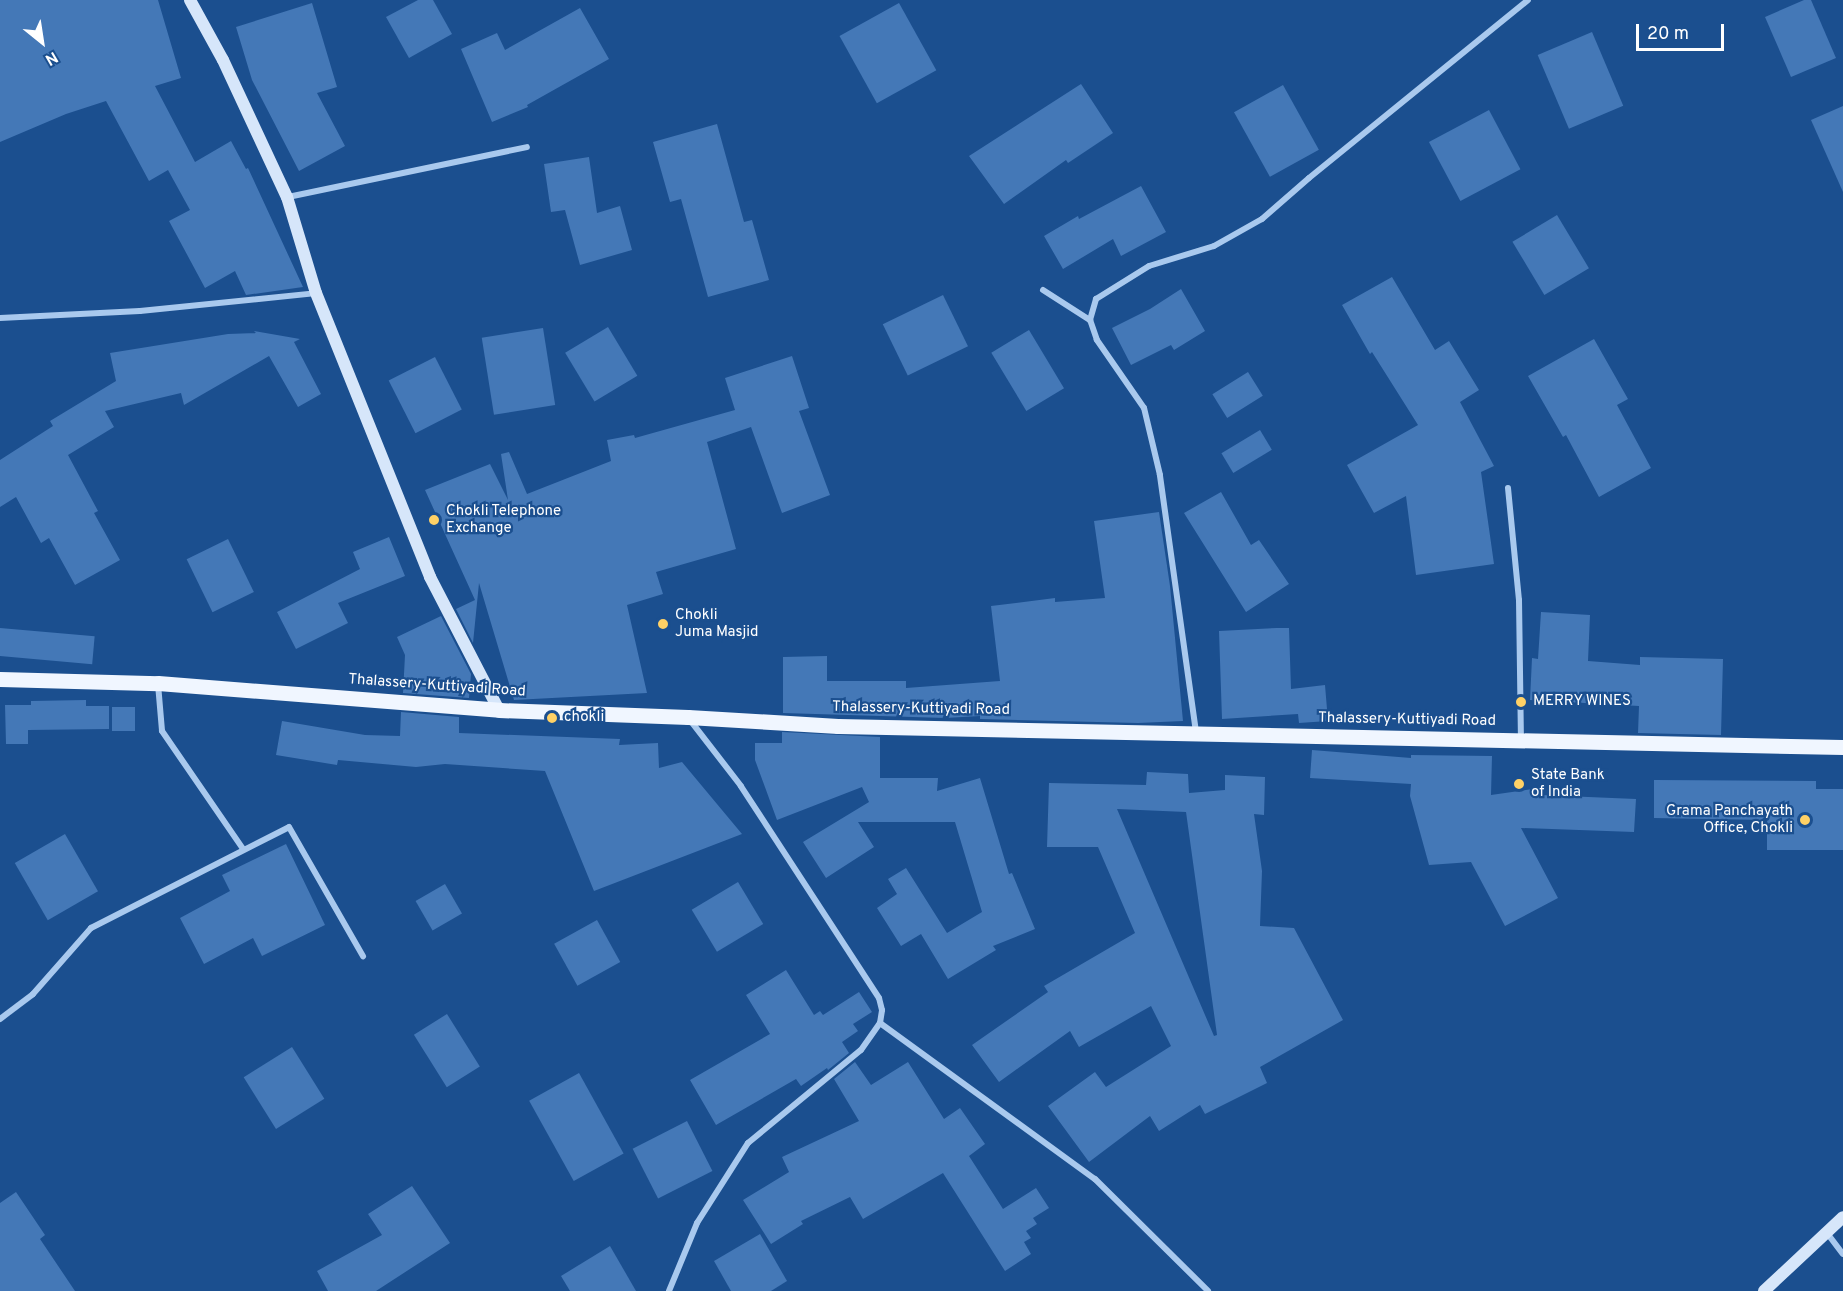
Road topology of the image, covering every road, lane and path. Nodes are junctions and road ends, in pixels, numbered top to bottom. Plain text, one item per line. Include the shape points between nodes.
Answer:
1 (190, 0) edge
2 (1528, 0) edge
3 (527, 147) dead end
4 (287, 197) junction
5 (1043, 290) dead end
6 (316, 293) junction
7 (0, 318) edge
8 (1090, 320) junction
9 (1508, 488) dead end
10 (0, 680) edge
11 (158, 683) junction
12 (499, 710) junction
13 (688, 717) junction
14 (1196, 733) junction
15 (1521, 741) junction
16 (1843, 747) edge
17 (243, 849) junction
18 (363, 956) dead end
19 (0, 1019) edge
20 (880, 1023) junction
21 (1843, 1217) edge
22 (1827, 1233) junction
23 (1843, 1254) edge
24 (669, 1291) edge
25 (1208, 1291) edge
26 (1764, 1291) edge

1 - 4 main road via 223,60
2 - 8 street via 1262,219 1214,246 1149,266 1096,299
3 - 4 street
4 - 6 main road
5 - 8 street
6 - 7 street via 140,311
6 - 12 main road via 430,576
8 - 14 street via 1097,340 1144,408 1160,475
9 - 15 street via 1519,600
10 - 11 main road, Thalassery-Kuttiyadi Road
11 - 12 main road, Thalassery-Kuttiyadi Road
11 - 17 street via 162,730
12 - 13 main road, Thalassery-Kuttiyadi Road
13 - 14 main road, Thalassery-Kuttiyadi Road via 838,726
13 - 20 street via 741,786 879,998
14 - 15 main road, Thalassery-Kuttiyadi Road
15 - 16 main road, Thalassery-Kuttiyadi Road
17 - 18 street via 289,827
17 - 19 street via 91,928 33,994
20 - 24 street via 861,1050 748,1143 697,1223
20 - 25 street via 1095,1179
21 - 22 main road
22 - 23 street
22 - 26 main road

